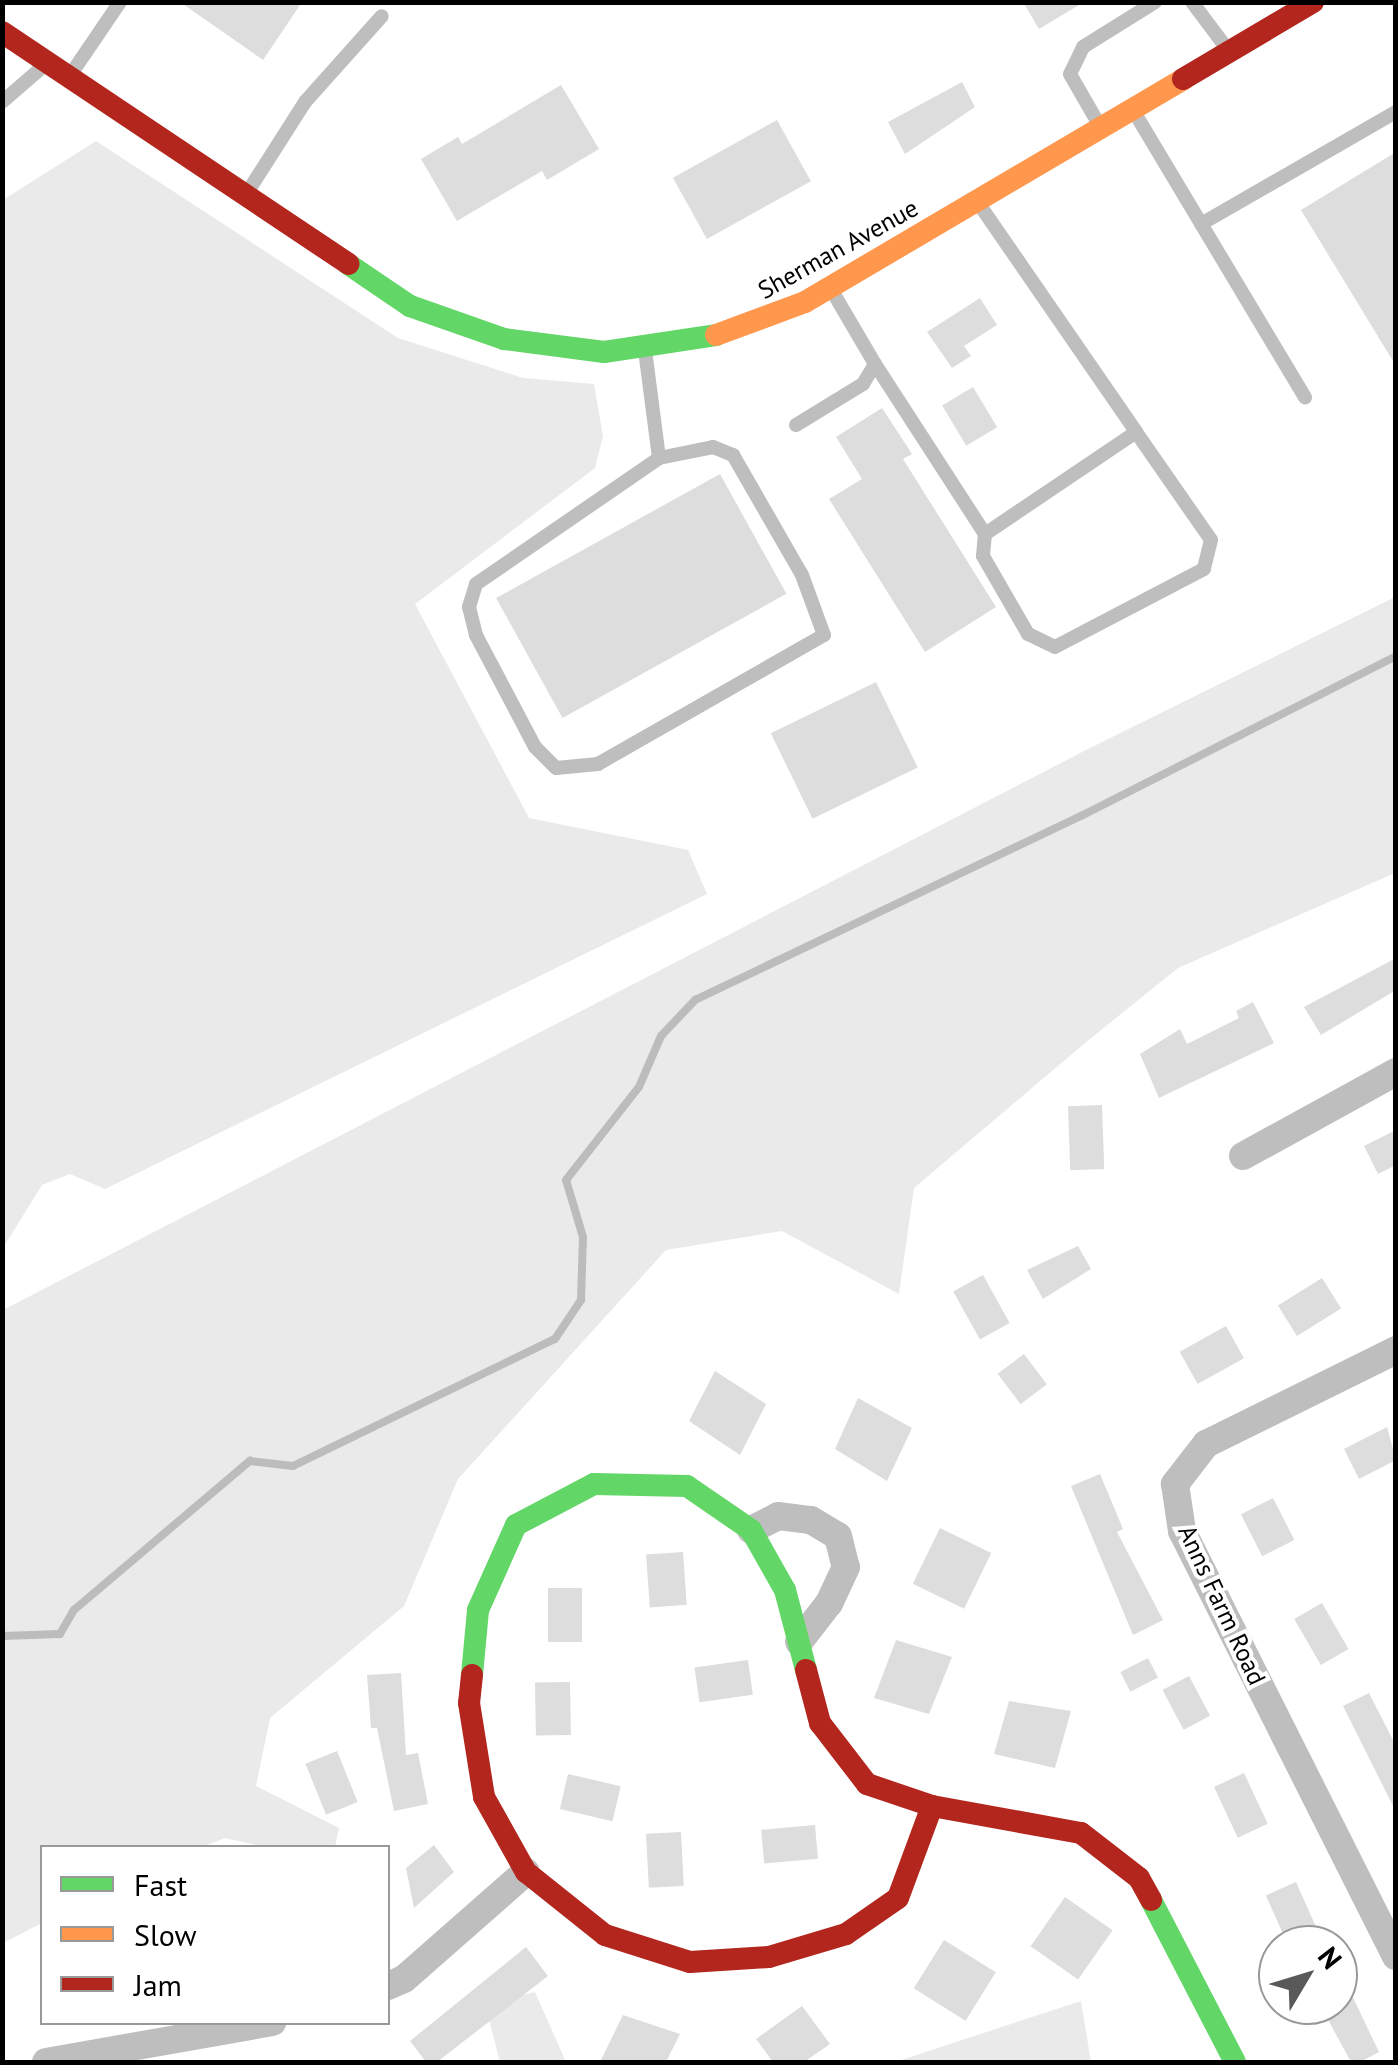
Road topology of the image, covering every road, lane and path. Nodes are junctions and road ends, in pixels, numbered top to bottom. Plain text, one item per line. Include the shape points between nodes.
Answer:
1 (120, 2) edge
2 (1155, 2) edge
3 (1192, 2) edge
4 (1309, 4) edge
5 (382, 16) dead end
6 (2, 32) edge
7 (1229, 52) junction
8 (48, 62) junction
9 (69, 78) junction
10 (2, 102) edge
11 (1133, 109) junction
12 (1396, 112) edge
13 (1101, 128) junction
14 (244, 198) junction
15 (977, 201) junction
16 (1201, 224) junction
17 (831, 288) junction
18 (645, 350) junction
19 (875, 364) junction
20 (1305, 397) dead end
21 (796, 425) dead end
22 (1136, 432) junction
23 (660, 458) junction
24 (985, 534) junction
25 (1396, 1072) edge
26 (1243, 1156) dead end
27 (1396, 1350) edge
28 (751, 1530) junction
29 (798, 1642) junction
30 (932, 1806) junction
31 (526, 1872) junction
32 (1396, 1956) edge
33 (390, 1985) edge
34 (255, 2025) edge
35 (46, 2062) edge
36 (1235, 2062) edge

1 - 9 lane
2 - 13 lane via 1083,47 1070,74
3 - 7 lane
4 - 7 street, Sherman Avenue
5 - 14 lane via 305,102
6 - 8 street, Sherman Avenue
7 - 11 street, Sherman Avenue
8 - 9 street, Sherman Avenue
8 - 10 lane
9 - 14 street, Sherman Avenue
11 - 13 street, Sherman Avenue
11 - 16 lane
12 - 16 lane
13 - 15 street, Sherman Avenue
14 - 18 street, Sherman Avenue via 410,306 461,327 558,349
15 - 17 street, Sherman Avenue
15 - 22 lane
16 - 20 lane
17 - 18 street, Sherman Avenue via 762,322
17 - 19 lane
18 - 23 lane
19 - 21 lane via 863,384
19 - 24 lane
22 - 24 lane
22 - 24 lane via 1210,540 1204,568 1055,646 1028,634 983,556
23 - 23 lane via 476,584 469,607 476,635 535,747 556,768 598,764 824,635 802,575 733,456 713,447
25 - 26 street
27 - 32 street, Anns Farm Road via 1206,1444 1175,1484 1182,1531
28 - 29 street via 786,1590
28 - 29 street via 778,1516 811,1520 838,1536 846,1567 830,1603
28 - 31 street via 687,1486 594,1484 516,1526 478,1610 470,1703 484,1796
29 - 30 street via 820,1723 868,1784
30 - 31 street via 898,1898 846,1934 769,1957 690,1962 605,1934
30 - 36 street via 1082,1832 1139,1878
31 - 33 street
34 - 35 street

